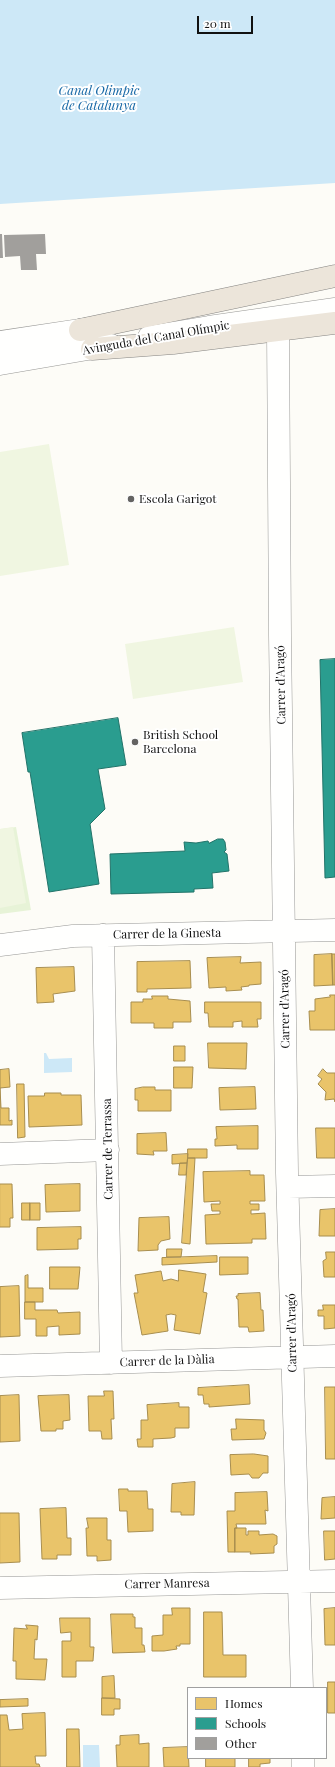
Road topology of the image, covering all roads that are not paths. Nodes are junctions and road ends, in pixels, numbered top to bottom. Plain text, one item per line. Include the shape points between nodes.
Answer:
1 (335, 276) edge
2 (335, 299) edge
3 (335, 309) edge
4 (335, 323) edge
5 (80, 330) junction
6 (278, 330) junction
7 (0, 342) edge
8 (92, 349) junction
9 (0, 364) edge
10 (335, 930) edge
11 (284, 932) junction
12 (103, 935) junction
13 (0, 945) edge
14 (108, 1150) junction
15 (0, 1154) edge
16 (335, 1186) edge
17 (288, 1187) junction
18 (335, 1356) edge
19 (292, 1357) junction
20 (112, 1363) junction
21 (0, 1366) edge
22 (335, 1581) edge
23 (299, 1582) junction
24 (0, 1588) edge
25 (302, 1687) edge

1 - 5 highway
2 - 5 street, Avinguda del Canal Olímpic
3 - 8 street, Avinguda del Canal Olímpic via 168,333
4 - 6 highway
5 - 7 street, Avinguda del Canal Olímpic
6 - 8 highway via 173,343
6 - 11 street, Carrer d'Aragó
8 - 9 street, Avinguda del Canal Olímpic
10 - 11 street, Carrer de la Ginesta
11 - 12 street, Carrer de la Ginesta
11 - 17 street, Carrer d'Aragó
12 - 13 street, Carrer de la Ginesta
12 - 14 street, Carrer de Terrassa
14 - 15 street
14 - 20 street, Carrer de Terrassa
16 - 17 street
17 - 19 street, Carrer d'Aragó
18 - 19 street, Carrer de la Dàlia
19 - 20 street, Carrer de la Dàlia
19 - 23 street, Carrer d'Aragó
20 - 21 street, Carrer de la Dàlia
22 - 23 street, Carrer Manresa
23 - 24 street, Carrer Manresa
23 - 25 street, Carrer d'Aragó

